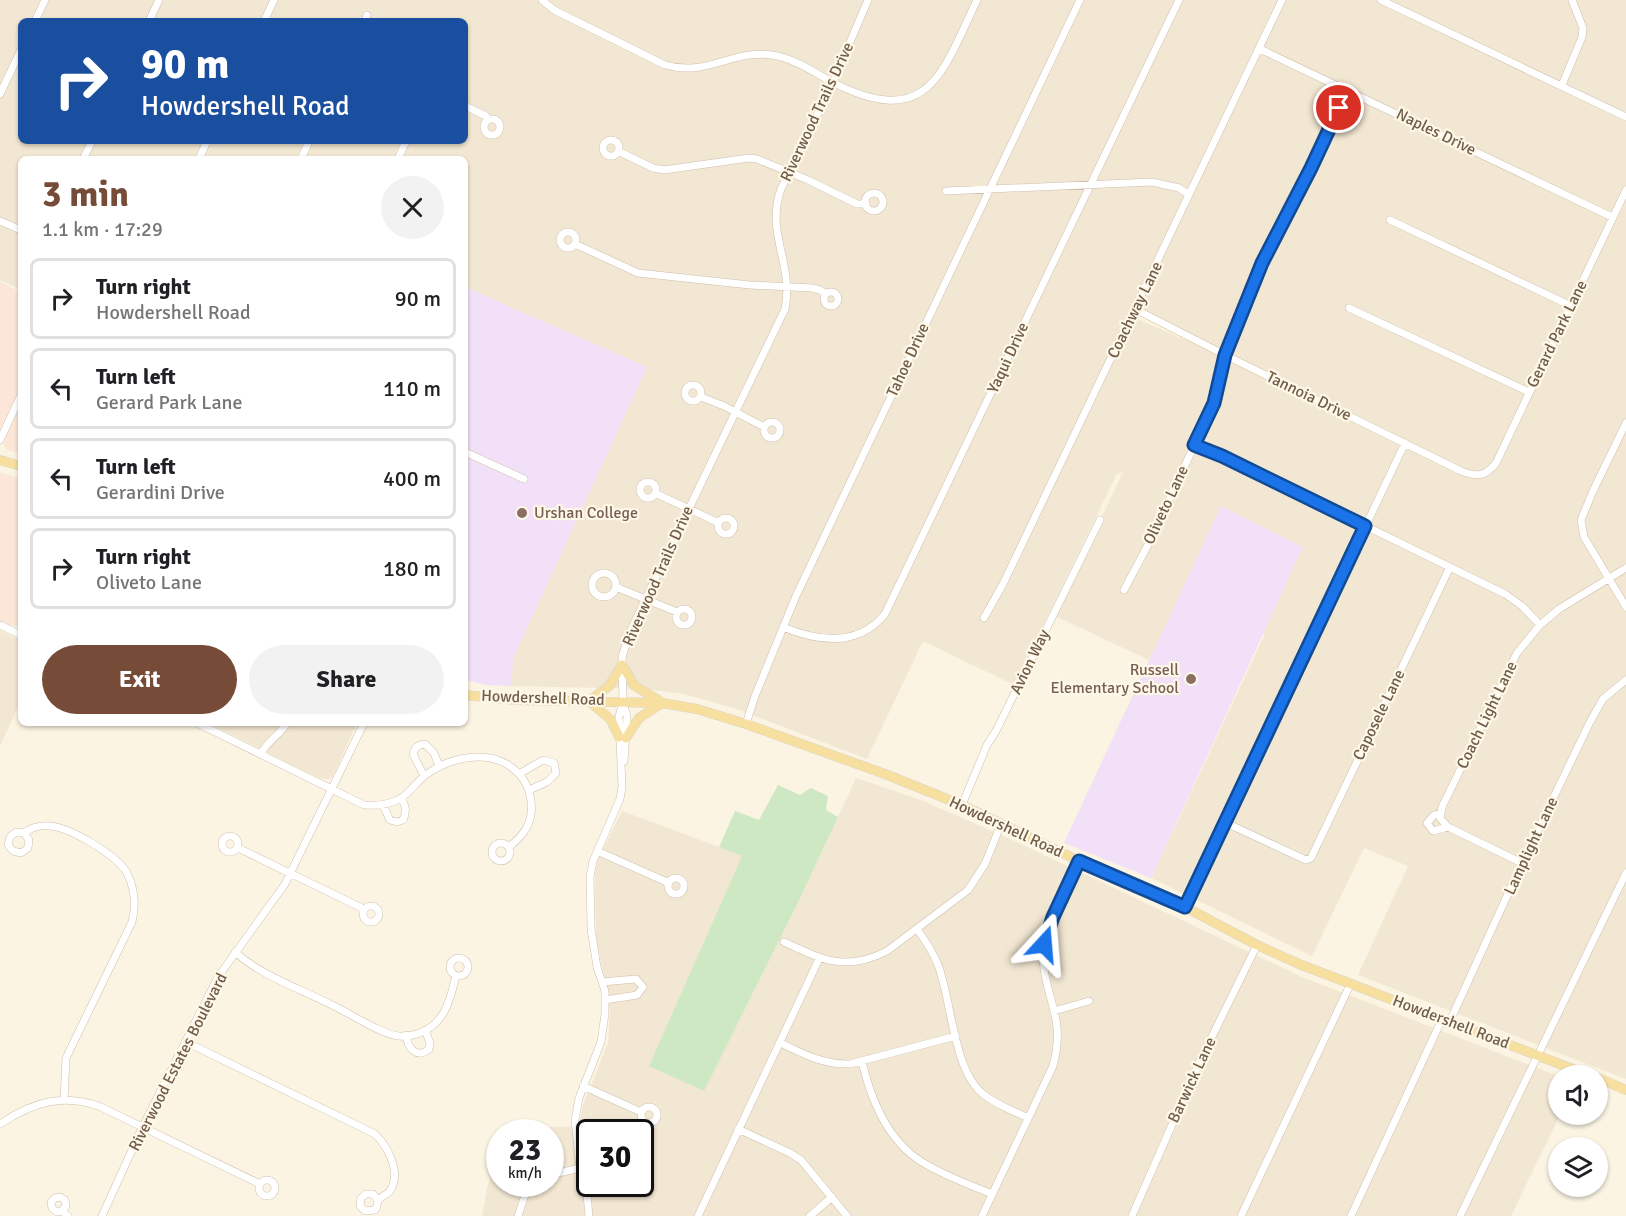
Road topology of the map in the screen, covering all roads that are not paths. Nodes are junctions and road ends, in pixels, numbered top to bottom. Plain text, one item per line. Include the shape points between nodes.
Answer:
1 (45, 0) edge
2 (159, 0) edge
3 (274, 0) edge
4 (542, 0) edge
5 (868, 0) edge
6 (977, 0) edge
7 (1080, 0) edge
8 (1179, 0) edge
9 (1282, 0) edge
10 (1381, 0) edge
11 (1572, 0) edge
12 (36, 18) edge
13 (150, 18) edge
14 (265, 18) edge
15 (1260, 49) junction
16 (18, 56) edge
17 (833, 82) junction
18 (1562, 85) junction
19 (1347, 89) junction
20 (0, 94) edge
21 (468, 107) edge
22 (1626, 117) edge
23 (488, 120) dead end
24 (618, 151) dead end
25 (789, 172) junction
26 (1091, 184) junction
27 (989, 189) junction
28 (1626, 190) edge
29 (946, 191) dead end
30 (1188, 194) junction
31 (866, 204) dead end
32 (1612, 217) junction
33 (1390, 220) dead end
34 (0, 221) edge
35 (18, 229) edge
36 (575, 244) dead end
37 (788, 287) junction
38 (826, 294) dead end
39 (1571, 306) junction
40 (1349, 308) dead end
41 (1135, 309) junction
42 (1225, 355) junction
43 (1529, 392) junction
44 (701, 397) dead end
45 (18, 401) edge
46 (736, 413) junction
47 (1626, 423) edge
48 (764, 427) dead end
49 (0, 440) edge
50 (1405, 444) junction
51 (1194, 445) junction
52 (468, 453) edge
53 (0, 459) edge
54 (18, 465) edge
55 (1484, 475) joint
56 (525, 479) dead end
57 (655, 493) dead end
58 (688, 508) junction
59 (1100, 520) dead end
60 (719, 523) dead end
61 (1365, 526) junction
62 (1450, 567) junction
63 (1626, 567) edge
64 (1609, 578) junction
65 (616, 587) dead end
66 (1124, 590) dead end
67 (646, 598) junction
68 (1626, 607) edge
69 (677, 612) dead end
70 (984, 618) dead end
71 (0, 625) edge
72 (1540, 625) junction
73 (783, 627) junction
74 (18, 634) edge
75 (622, 665) junction
76 (1626, 680) edge
77 (468, 695) edge
78 (589, 701) junction
79 (623, 701) junction
80 (662, 703) junction
81 (746, 724) junction
82 (203, 726) edge
83 (286, 726) edge
84 (362, 726) edge
85 (623, 737) junction
86 (261, 754) junction
87 (439, 766) junction
88 (519, 774) junction
89 (424, 776) junction
90 (331, 789) junction
91 (529, 790) junction
92 (401, 798) junction
93 (383, 805) junction
94 (962, 805) junction
95 (1440, 813) junction
96 (1224, 822) junction
97 (1001, 824) junction
98 (1448, 827) junction
99 (24, 833) dead end
100 (509, 847) dead end
101 (238, 848) dead end
102 (597, 851) junction
103 (1079, 861) junction
104 (1522, 863) junction
105 (290, 873) junction
106 (1626, 873) edge
107 (669, 883) dead end
108 (1185, 907) junction
109 (364, 909) dead end
110 (917, 929) junction
111 (784, 942) dead end
112 (1257, 945) junction
113 (235, 952) junction
114 (819, 959) junction
115 (456, 976) dead end
116 (602, 982) junction
117 (1350, 985) junction
118 (605, 1000) junction
119 (1089, 1001) dead end
120 (1054, 1011) junction
121 (1446, 1020) junction
122 (425, 1030) junction
123 (406, 1035) junction
124 (956, 1036) junction
125 (186, 1042) junction
126 (780, 1043) junction
127 (1537, 1055) junction
128 (862, 1061) junction
129 (1563, 1065) edge
130 (1608, 1082) edge
131 (583, 1086) junction
132 (1626, 1090) edge
133 (64, 1100) junction
134 (641, 1112) dead end
135 (1028, 1118) junction
136 (0, 1124) edge
137 (142, 1128) junction
138 (738, 1129) junction
139 (576, 1130) edge
140 (260, 1184) dead end
141 (992, 1194) junction
142 (524, 1197) edge
143 (587, 1197) edge
144 (832, 1197) junction
145 (378, 1200) dead end
146 (102, 1216) edge
147 (518, 1216) edge
148 (589, 1216) edge
149 (698, 1216) edge
150 (810, 1216) edge
151 (848, 1216) edge
152 (982, 1216) edge
153 (1132, 1216) edge
154 (1241, 1216) edge
155 (1351, 1216) edge
156 (1460, 1216) edge

1 - 12 street
2 - 13 street
3 - 14 street
4 - 17 street via 554,10 665,65 693,69 762,53 789,60
5 - 17 street, Riverwood Trails Drive
6 - 17 street via 941,72 924,90 904,99 881,101
7 - 27 street, Tahoe Drive
8 - 26 street, Yaqui Drive
9 - 15 street, Coachway Lane
10 - 18 street
11 - 18 street via 1583,28 1582,37
15 - 19 street, Naples Drive
15 - 30 street, Coachway Lane
16 - 20 street
17 - 25 street, Riverwood Trails Drive
18 - 22 street
19 - 32 street, Naples Drive
19 - 42 street, Oliveto Lane via 1262,263
21 - 23 street
24 - 25 street via 664,170 748,158
25 - 31 street via 857,204
25 - 37 street, Riverwood Trails Drive via 775,213
26 - 27 street
26 - 30 street via 1152,182
26 - 73 street, Yaqui Drive via 885,614 865,633 849,638 813,637
27 - 29 street
27 - 73 street, Tahoe Drive
28 - 32 street, Gerard Park Lane
30 - 41 street, Coachway Lane
32 - 39 street, Gerard Park Lane
33 - 39 street
34 - 35 street
36 - 37 street via 638,273
37 - 38 street via 812,288
37 - 46 street, Riverwood Trails Drive via 785,309
39 - 43 street, Gerard Park Lane
40 - 43 street
41 - 42 street, Tannoia Drive
41 - 70 street, Coachway Lane
42 - 50 street, Tannoia Drive
42 - 51 street, Oliveto Lane via 1214,403
43 - 55 street, Gerard Park Lane via 1496,463
44 - 46 street
45 - 49 street
46 - 48 street
46 - 58 street, Riverwood Trails Drive
47 - 64 street via 1581,520 1584,537
50 - 55 street, Tannoia Drive via 1461,471
50 - 61 street
51 - 61 street
51 - 66 street, Oliveto Lane
52 - 56 street
53 - 54 main road
57 - 58 street
58 - 60 street
58 - 67 street, Riverwood Trails Drive
59 - 94 street, Avion Way via 987,745
61 - 62 street
61 - 96 street
62 - 72 street via 1505,594
62 - 96 street, Caposele Lane via 1311,858 1306,860
63 - 64 street, Coach Light Lane
64 - 68 street
64 - 72 street, Coach Light Lane
65 - 67 street
67 - 69 street
67 - 75 street, Riverwood Trails Drive via 630,632
71 - 74 street
72 - 95 street, Coach Light Lane via 1517,653
73 - 81 street, Tahoe Drive
75 - 78 main road via 609,686
75 - 79 street, Riverwood Trails Drive
75 - 80 main road via 636,686
76 - 104 street, Lamplight Lane via 1608,693 1599,706
77 - 78 main road, Howdershell Road
78 - 79 main road, Howdershell Road
78 - 85 main road
79 - 80 main road, Howdershell Road
79 - 85 street, Riverwood Trails Drive via 627,716
80 - 81 main road, Howdershell Road
80 - 85 main road via 639,718
81 - 94 main road, Howdershell Road
82 - 86 street
83 - 86 street
84 - 90 street, Riverwood Estates Boulevard
85 - 102 street, Riverwood Trails Drive via 620,799
86 - 90 street
87 - 88 street via 461,759 489,758 505,763
87 - 89 street
87 - 89 street via 429,747 425,744 415,748 413,754
88 - 91 street
88 - 91 street via 543,760 554,763 554,777
89 - 92 street
90 - 93 street via 364,805
90 - 105 street, Riverwood Estates Boulevard
91 - 100 street via 530,820 523,834
92 - 93 street
92 - 93 street via 406,807 403,820 390,820
94 - 97 main road, Howdershell Road
95 - 98 street
95 - 98 street, Coach Light Lane via 1429,819 1428,827 1433,831
96 - 108 street
97 - 103 main road, Howdershell Road
97 - 110 street via 985,864 968,890
98 - 104 street
99 - 133 street via 32,827 52,826 80,837 115,859 134,891 132,922 66,1058
101 - 105 street
102 - 107 street
102 - 116 street via 590,876 590,909
103 - 108 main road, Howdershell Road
103 - 120 street via 1053,917 1042,954
104 - 121 street, Lamplight Lane
105 - 109 street
105 - 113 street, Riverwood Estates Boulevard
106 - 127 street
108 - 112 main road, Howdershell Road
110 - 114 street via 873,958 840,963
110 - 124 street via 938,965
111 - 114 street
112 - 117 main road, Howdershell Road
112 - 153 street, Barwick Lane via 1200,1061
113 - 123 street via 262,972 374,1027
113 - 125 street, Riverwood Estates Boulevard
114 - 126 street
115 - 122 street via 447,1008
116 - 118 street
116 - 118 street via 636,979 643,987 637,995
117 - 121 main road, Howdershell Road
117 - 154 street
118 - 131 street via 601,1042
119 - 120 street
120 - 135 street via 1058,1039 1053,1066
121 - 127 main road, Howdershell Road
121 - 155 street, Lamplight Lane
122 - 123 street
122 - 123 street via 430,1043 424,1053 413,1052
124 - 128 street
124 - 135 street via 962,1060 976,1087 993,1101
125 - 137 street, Riverwood Estates Boulevard
125 - 145 street via 375,1134 390,1155 394,1171 390,1191
126 - 128 street via 828,1063
126 - 138 street
127 - 129 main road, Howdershell Road
127 - 156 street
128 - 141 street via 878,1111 904,1147 925,1164
130 - 132 main road
131 - 134 street
131 - 139 street via 576,1109
133 - 136 street via 27,1109
133 - 137 street via 89,1103
135 - 141 street
137 - 140 street
137 - 146 street, Riverwood Estates Boulevard
138 - 144 street via 801,1160
138 - 149 street
141 - 152 street
142 - 147 street
143 - 148 street
144 - 150 street
144 - 151 street

